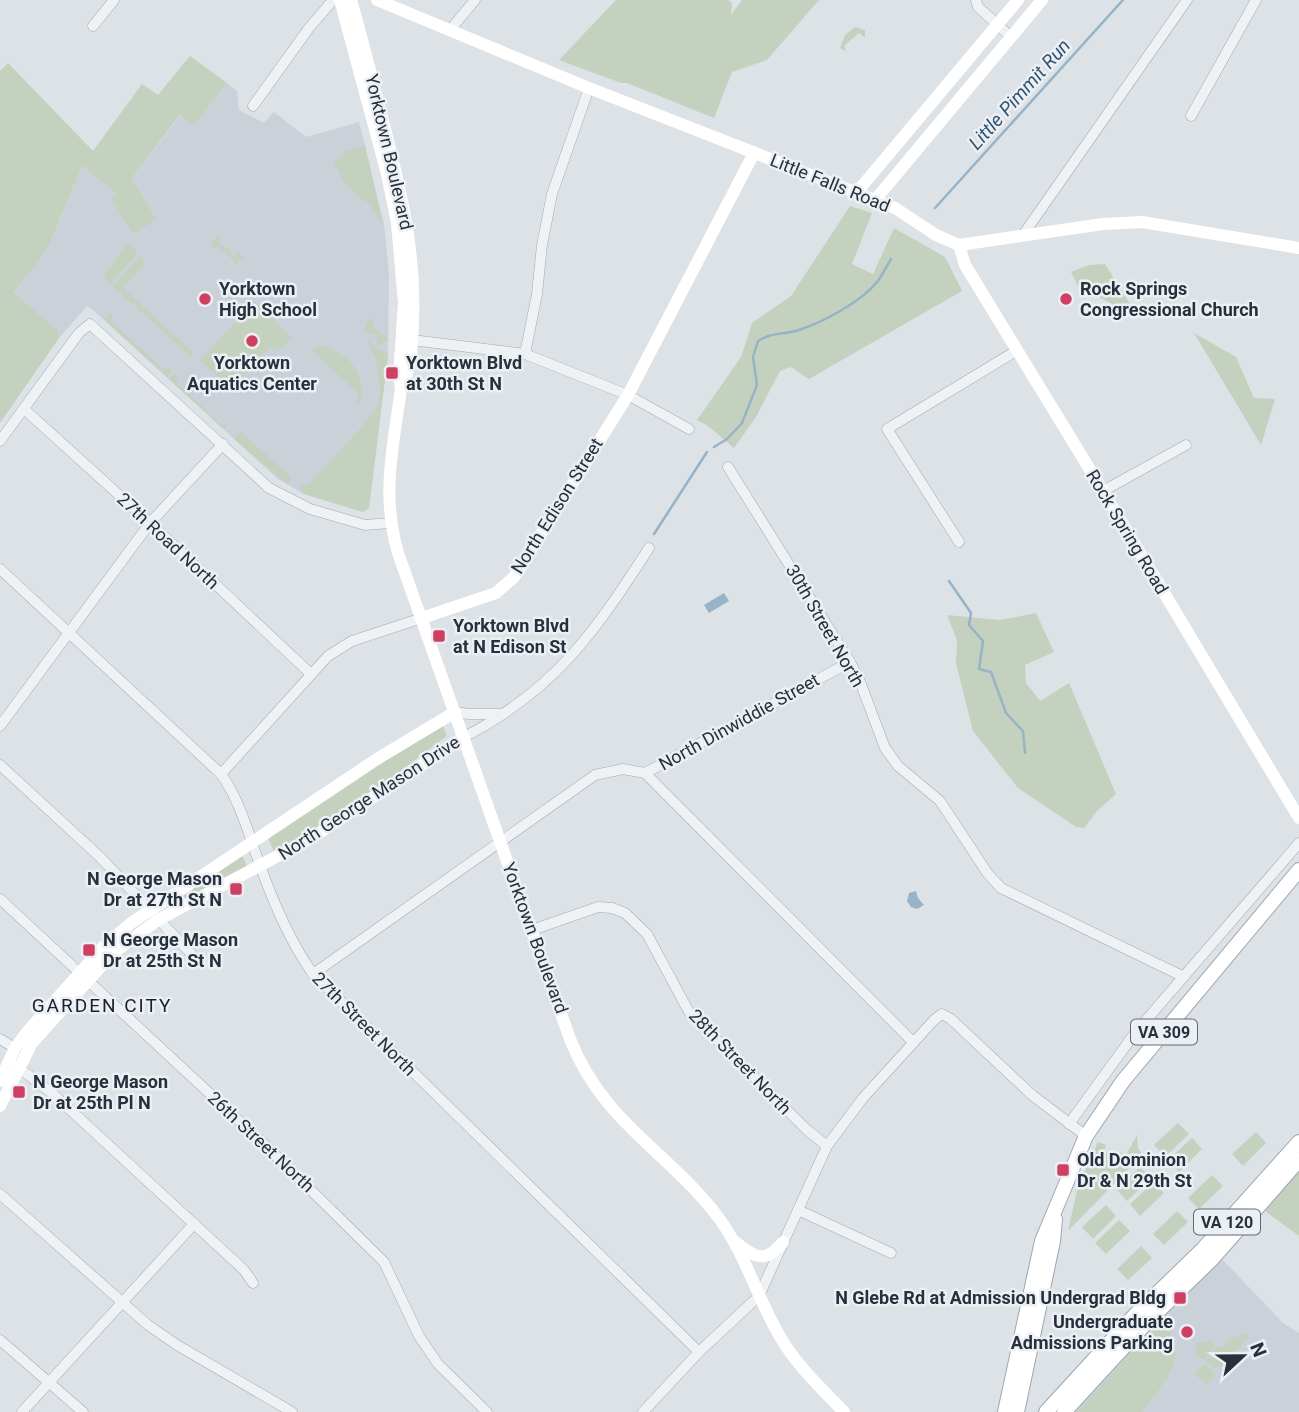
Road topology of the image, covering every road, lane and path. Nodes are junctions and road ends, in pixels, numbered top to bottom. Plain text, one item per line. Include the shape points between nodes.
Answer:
1 (114, 0) edge
2 (333, 0) edge
3 (340, 0) edge
4 (351, 0) edge
5 (377, 0) edge
6 (475, 0) edge
7 (976, 0) edge
8 (1018, 0) edge
9 (1042, 0) edge
10 (1187, 0) edge
11 (1256, 0) edge
12 (998, 25) junction
13 (93, 26) dead end
14 (450, 30) junction
15 (1011, 37) junction
16 (589, 88) junction
17 (253, 106) dead end
18 (1191, 116) dead end
19 (754, 153) junction
20 (857, 192) junction
21 (875, 200) junction
22 (1023, 235) junction
23 (959, 245) junction
24 (1299, 248) edge
25 (412, 340) junction
26 (1016, 351) junction
27 (525, 354) junction
28 (401, 389) junction
29 (628, 395) junction
30 (24, 409) junction
31 (689, 429) dead end
32 (0, 441) edge
33 (223, 444) junction
34 (1186, 444) dead end
35 (728, 467) dead end
36 (1103, 491) junction
37 (150, 523) junction
38 (390, 523) junction
39 (959, 542) dead end
40 (649, 548) dead end
41 (0, 569) edge
42 (422, 618) junction
43 (70, 633) junction
44 (850, 662) junction
45 (311, 674) junction
46 (455, 712) junction
47 (499, 714) junction
48 (0, 726) edge
49 (464, 737) junction
50 (0, 765) edge
51 (645, 773) junction
52 (220, 774) junction
53 (1299, 818) edge
54 (252, 842) junction
55 (500, 842) junction
56 (1299, 843) edge
57 (260, 865) junction
58 (1299, 870) edge
59 (0, 899) edge
60 (153, 915) junction
61 (531, 930) junction
62 (195, 959) dead end
63 (313, 974) junction
64 (83, 977) junction
65 (1184, 977) junction
66 (0, 1039) edge
67 (912, 1041) junction
68 (15, 1048) junction
69 (14, 1064) junction
70 (0, 1081) edge
71 (0, 1106) edge
72 (1069, 1124) junction
73 (1086, 1136) junction
74 (1299, 1142) edge
75 (827, 1146) junction
76 (1299, 1160) edge
77 (0, 1194) edge
78 (798, 1210) junction
79 (1056, 1211) junction
80 (194, 1224) junction
81 (734, 1241) junction
82 (783, 1242) junction
83 (891, 1253) dead end
84 (253, 1283) dead end
85 (760, 1296) junction
86 (122, 1302) junction
87 (0, 1340) edge
88 (699, 1352) junction
89 (48, 1383) junction
90 (476, 1408) edge
91 (22, 1412) edge
92 (83, 1412) edge
93 (292, 1412) edge
94 (487, 1412) edge
95 (643, 1412) edge
96 (844, 1412) edge
97 (1005, 1412) edge
98 (1017, 1412) edge
99 (1046, 1412) edge
100 (1064, 1412) edge

1 - 13 street
2 - 17 street
3 - 28 street, Yorktown Boulevard via 397,223 404,303
4 - 25 street, Yorktown Boulevard via 408,222 414,279
5 - 14 street, Little Falls Road
6 - 14 street
7 - 12 street
8 - 12 street
9 - 15 street
10 - 22 street
11 - 18 street
12 - 15 street
12 - 20 street
14 - 16 street, Little Falls Road
15 - 21 street
16 - 19 street, Little Falls Road
16 - 27 street via 552,194
19 - 20 street, Little Falls Road
19 - 29 street, North Edison Street
20 - 21 street, Little Falls Road
21 - 23 street, Little Falls Road
22 - 23 street
22 - 24 street via 1142,222
23 - 26 street, Rock Spring Road via 965,265
25 - 27 street
25 - 28 street, Yorktown Boulevard via 408,376
26 - 36 street, Rock Spring Road
26 - 39 street via 887,429
27 - 29 street
28 - 38 street, Yorktown Boulevard via 390,468
29 - 31 street
29 - 42 street, North Edison Street via 514,576 496,593
30 - 32 street
30 - 33 street via 90,324
30 - 37 street, 27th Road North
33 - 37 street
33 - 38 street via 269,488 310,509 365,526
34 - 36 street
35 - 44 street, 30th Street North
36 - 53 street, Rock Spring Road
37 - 43 street
37 - 45 street, 27th Road North
38 - 42 street, Yorktown Boulevard
40 - 47 street, North George Mason Drive via 577,651 531,695
41 - 43 street, 27th Street North
42 - 45 street, North Edison Street via 352,641
42 - 46 street, Yorktown Boulevard
43 - 48 street
43 - 52 street, 27th Street North
44 - 51 street, North Dinwiddie Street
44 - 65 street, 30th Street North via 885,748 898,766 940,801 1001,888
45 - 52 street, North Edison Street
46 - 47 street, North George Mason Drive
46 - 49 street, Yorktown Boulevard
46 - 54 street, North George Mason Drive
47 - 49 street, North George Mason Drive
49 - 55 street, Yorktown Boulevard
49 - 57 street, North George Mason Drive via 313,836
50 - 60 street via 100,857
51 - 55 street, North Dinwiddie Street via 623,769 595,775
51 - 67 street
52 - 54 street, 27th Street North via 233,792
54 - 57 street, 27th Street North
54 - 60 street, North George Mason Drive
55 - 61 street, Yorktown Boulevard
55 - 63 street, North Dinwiddie Street
56 - 65 street
57 - 60 street, North George Mason Drive
57 - 63 street, 27th Street North via 299,955
58 - 73 main road, VA 309 via 1123,1081
59 - 64 street, 26th Street North
60 - 62 street
60 - 64 street, North George Mason Drive via 103,947
61 - 75 street, 28th Street North via 598,907 625,913 647,934 689,1013
61 - 81 street, Yorktown Boulevard via 576,1055 593,1086 617,1116 708,1205
63 - 88 street, 27th Street North
64 - 68 street, North George Mason Drive
64 - 69 street, North George Mason Drive
64 - 90 street, 26th Street North via 384,1262 419,1336
65 - 72 street via 1135,1033
66 - 68 street
67 - 72 street via 942,1014 951,1018
67 - 75 street
68 - 69 street, North George Mason Drive
69 - 70 street, North George Mason Drive
69 - 71 street, North George Mason Drive
69 - 80 street
72 - 73 street
73 - 79 main road, VA 309
74 - 99 main road, VA 120
75 - 78 street
76 - 100 main road, VA 120 via 1213,1258
77 - 86 street
78 - 82 street
78 - 83 street
79 - 97 main road, VA 309 via 1039,1251
79 - 98 main road, VA 309
80 - 84 street via 244,1269
80 - 86 street
81 - 82 street via 760,1257 775,1252
81 - 85 street, Yorktown Boulevard
82 - 85 street
85 - 88 street
85 - 96 street, Yorktown Boulevard via 787,1349
86 - 89 street
86 - 93 street via 177,1345
87 - 89 street
88 - 95 street
89 - 91 street
89 - 92 street
90 - 94 street, 26th Street North

